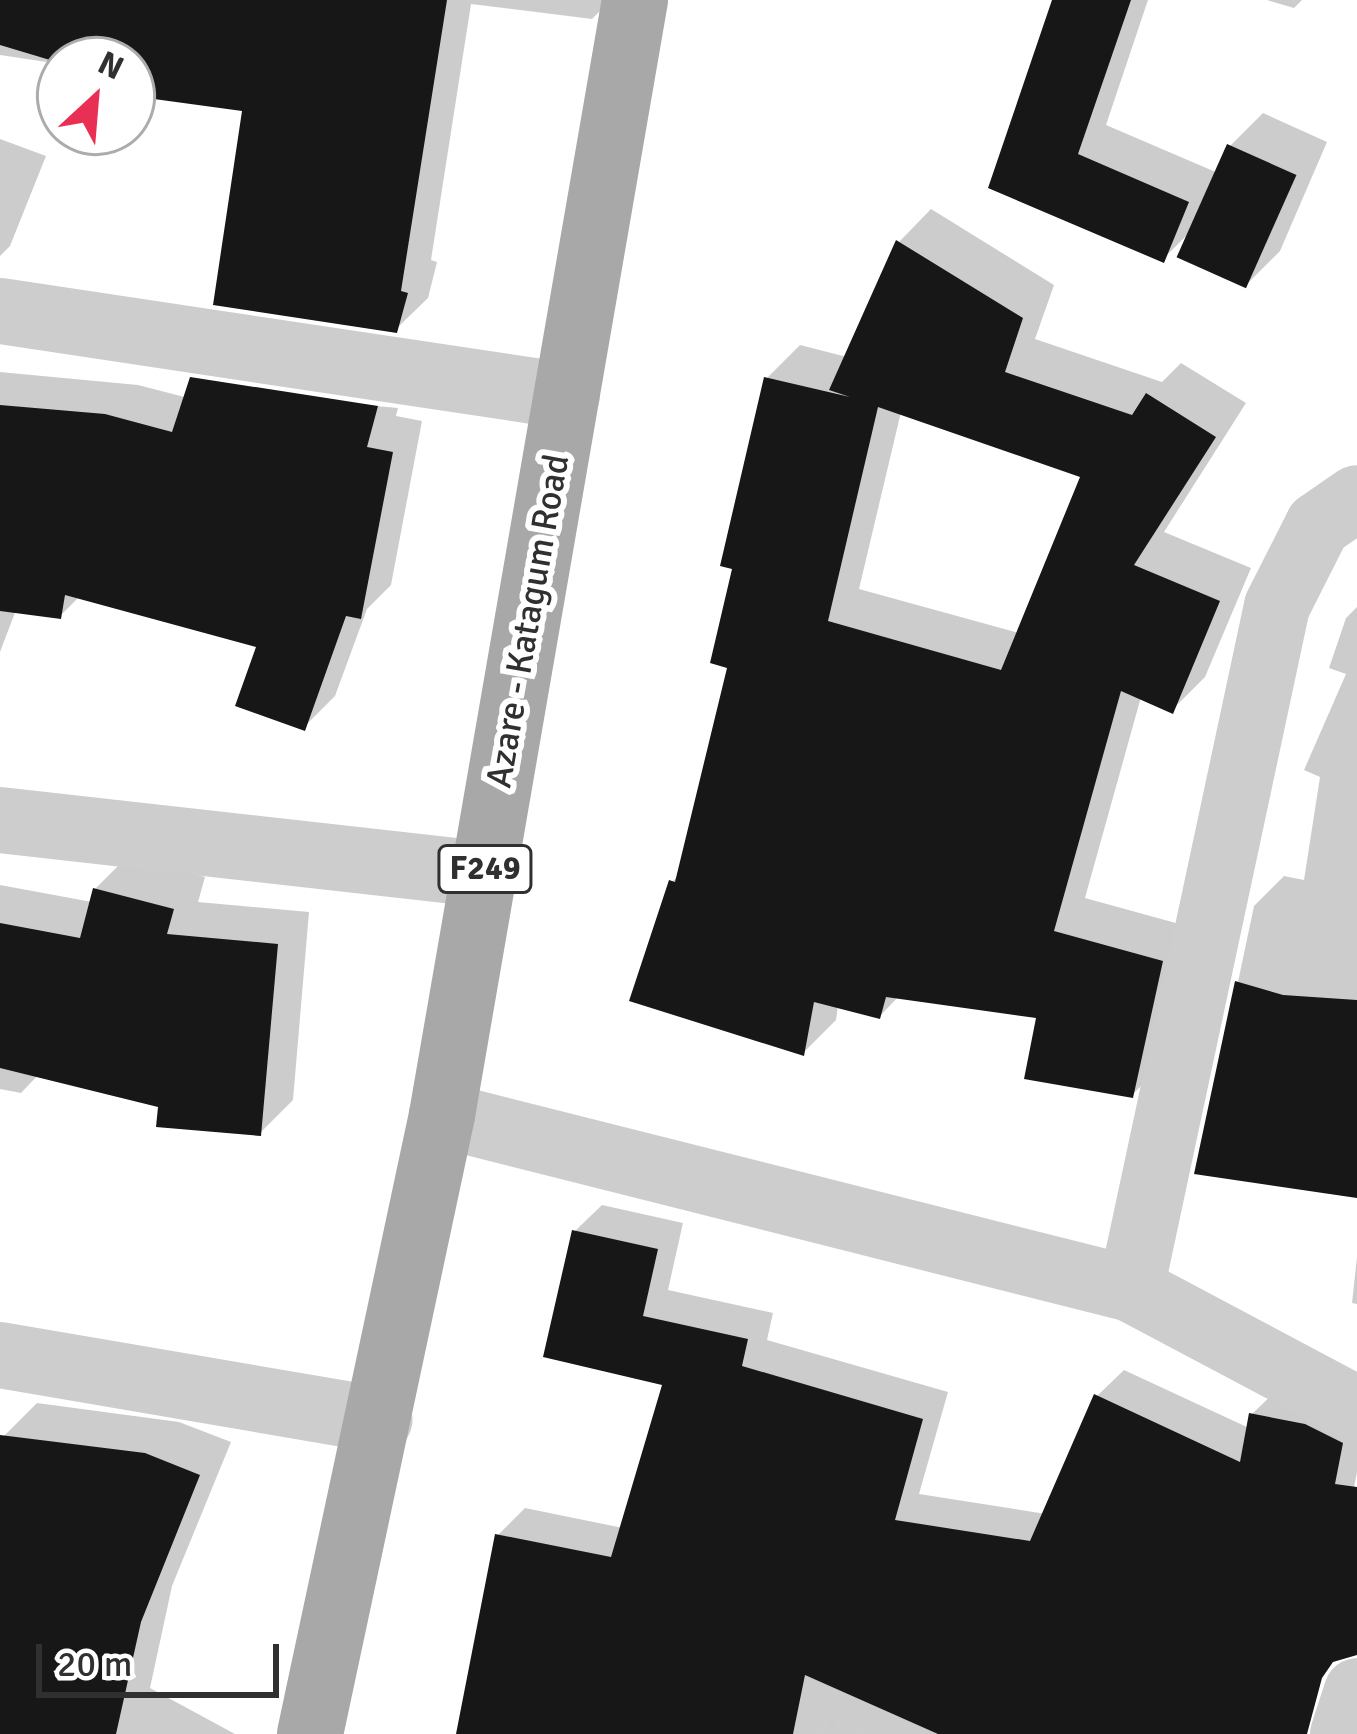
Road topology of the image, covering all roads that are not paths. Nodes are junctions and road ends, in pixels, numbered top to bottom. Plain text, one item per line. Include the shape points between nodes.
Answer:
1 (635, 0) edge
2 (0, 311) edge
3 (567, 396) junction
4 (1357, 498) edge
5 (0, 820) edge
6 (485, 874) junction
7 (442, 1115) junction
8 (1131, 1289) junction
9 (0, 1355) edge
10 (1357, 1409) edge
11 (379, 1420) junction
12 (1357, 1691) edge
13 (310, 1734) edge
14 (1343, 1734) edge

1 - 3 main road, Azare - Katagum Road / F249
2 - 3 street
3 - 6 main road, Azare - Katagum Road / F249
4 - 8 street via 1318,525 1277,606
5 - 6 street
6 - 7 main road, Azare - Katagum Road / F249
7 - 8 street
7 - 11 main road, Azare - Katagum Road / F249
8 - 10 street
9 - 11 street
11 - 13 main road, Azare - Katagum Road / F249
12 - 14 street

